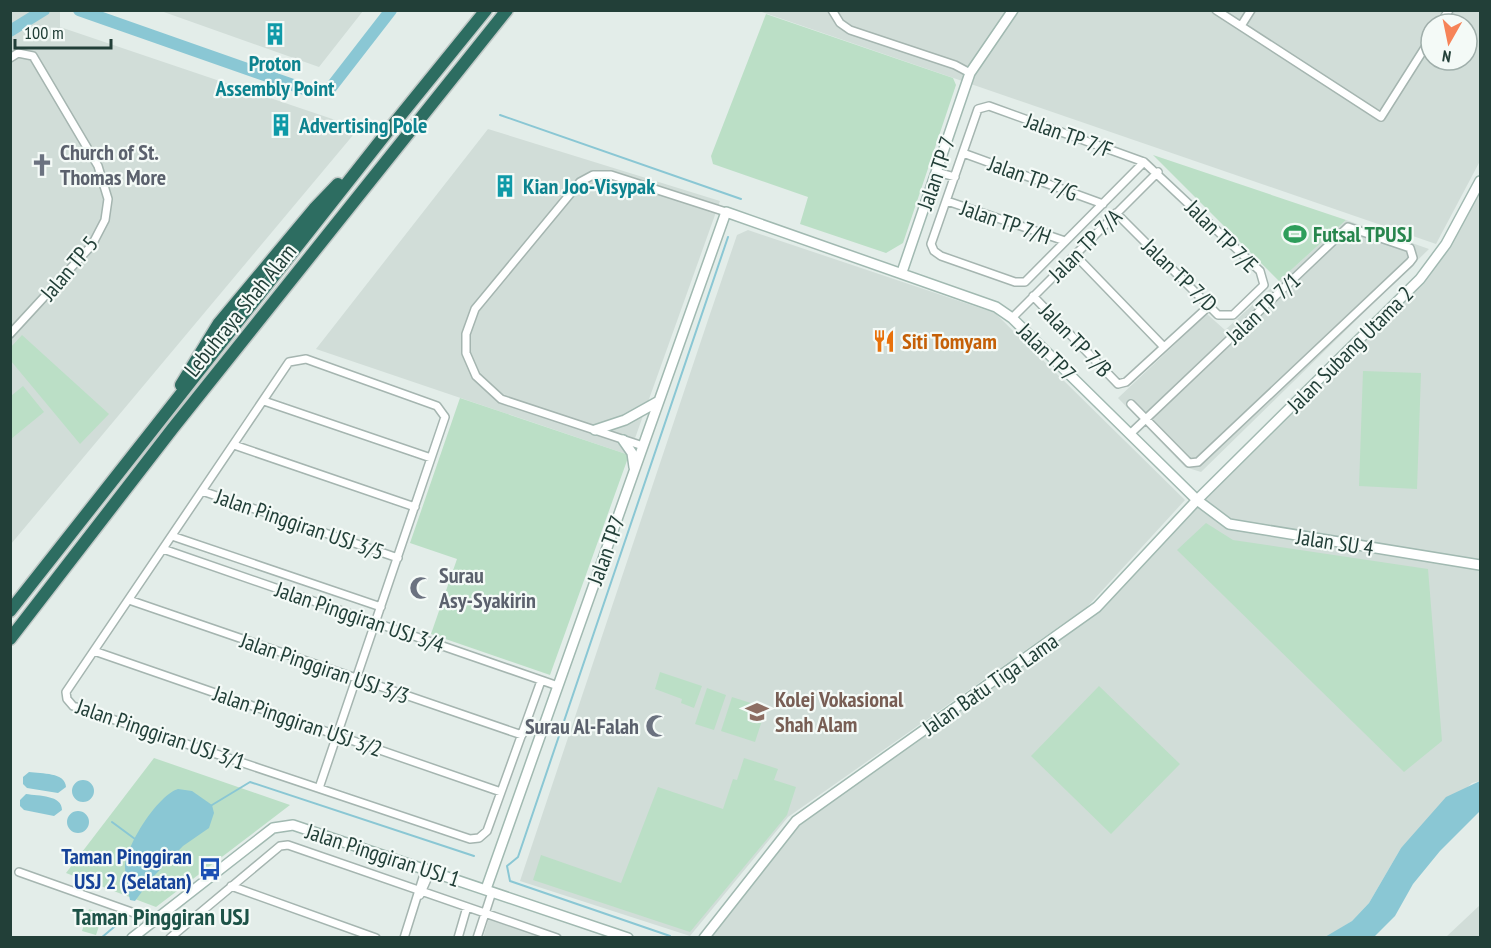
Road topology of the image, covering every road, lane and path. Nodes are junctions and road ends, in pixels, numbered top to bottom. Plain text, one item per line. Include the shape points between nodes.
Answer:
1 (486, 10) edge
2 (507, 10) edge
3 (832, 10) edge
4 (1013, 10) edge
5 (1216, 10) edge
6 (1251, 10) edge
7 (1240, 26) junction
8 (1419, 57) edge
9 (10, 58) edge
10 (970, 73) junction
11 (963, 153) junction
12 (1144, 162) junction
13 (937, 172) junction
14 (1158, 172) junction
15 (955, 177) junction
16 (1480, 181) edge
17 (947, 201) junction
18 (1103, 204) junction
19 (726, 212) junction
20 (1116, 213) junction
21 (1065, 242) junction
22 (1075, 255) junction
23 (902, 272) junction
24 (1033, 296) junction
25 (1247, 303) joint
26 (1209, 306) junction
27 (1012, 318) junction
28 (10, 334) edge
29 (1164, 346) junction
30 (264, 400) junction
31 (659, 401) junction
32 (1131, 404) dead end
33 (1145, 419) junction
34 (595, 430) junction
35 (1130, 434) junction
36 (623, 440) junction
37 (234, 445) junction
38 (642, 446) junction
39 (431, 458) junction
40 (634, 470) junction
41 (202, 491) junction
42 (1197, 500) junction
43 (415, 507) junction
44 (172, 536) junction
45 (163, 549) junction
46 (398, 558) junction
47 (1480, 566) edge
48 (129, 600) junction
49 (381, 607) junction
50 (10, 611) edge
51 (375, 623) junction
52 (10, 639) edge
53 (94, 651) junction
54 (356, 679) junction
55 (541, 681) junction
56 (558, 686) junction
57 (337, 735) junction
58 (522, 735) junction
59 (319, 788) junction
60 (501, 792) junction
61 (429, 869) junction
62 (20, 872) dead end
63 (231, 886) junction
64 (489, 890) junction
65 (420, 893) junction
66 (467, 907) junction
67 (485, 913) junction
68 (154, 920) junction
69 (545, 936) edge
70 (132, 938) edge
71 (170, 938) edge
72 (376, 938) edge
73 (404, 938) edge
74 (458, 938) edge
75 (477, 938) edge
76 (557, 938) edge
77 (628, 938) edge
78 (704, 938) edge

1 - 50 highway, Lebuhraya Shah Alam
2 - 52 highway, Lebuhraya Shah Alam
3 - 10 street via 850,30
4 - 10 street, Jalan TP 7
5 - 7 street
6 - 7 street
7 - 8 street via 1381,117
9 - 28 street, Jalan TP 5 via 18,53 33,57 98,166 108,199 105,220 92,245
10 - 13 street, Jalan TP 7
11 - 12 street, Jalan TP 7/F via 978,109 989,106
11 - 15 street
11 - 18 street, Jalan TP 7/G
12 - 14 street, Jalan TP 7/F
12 - 18 street
13 - 15 street
13 - 23 street, Jalan TP 7
14 - 20 street, Jalan TP 7/A
14 - 25 street, Jalan TP 7/E via 1260,271 1264,285
15 - 17 street
16 - 42 street, Jalan Subang Utama 2 via 1446,244 1420,279
17 - 21 street, Jalan TP 7/H
17 - 21 street via 931,244 934,251 1015,282 1025,282
18 - 21 street
19 - 23 street, Jalan TP7
19 - 31 street, Jalan TP7
19 - 34 street, Jalan TP7 via 611,175 593,175 580,182 475,309 465,334 466,353 476,376 501,399
20 - 22 street, Jalan TP 7/A
20 - 26 street, Jalan TP 7/D
22 - 24 street, Jalan TP 7/A
22 - 29 street
23 - 27 street, Jalan TP7 via 996,307
24 - 27 street, Jalan TP 7/A
24 - 29 street, Jalan TP 7/B via 1119,384
25 - 26 street, Jalan TP 7/D via 1226,316 1218,315
26 - 29 street
27 - 35 street, Jalan TP7
30 - 37 street, Jalan Pinggiran USJ 3/1
30 - 39 street
30 - 39 street, Jalan Pinggiran USJ 3/1 via 289,362 306,359 437,406 445,417
31 - 34 street via 625,420
31 - 38 street, Jalan TP7
32 - 33 street
33 - 33 street, Jalan TP 7/1 via 1348,227 1410,248 1414,254 1198,462 1189,463
33 - 35 street, Jalan TP 7/1
34 - 36 street, Jalan TP7
35 - 42 street, Jalan TP7
36 - 38 street, Jalan TP7
36 - 40 street via 632,453
37 - 41 street, Jalan Pinggiran USJ 3/1
37 - 43 street
38 - 40 street, Jalan TP7
39 - 43 street
40 - 56 street, Jalan TP7
41 - 44 street, Jalan Pinggiran USJ 3/1
41 - 46 street, Jalan Pinggiran USJ 3/5
42 - 47 street, Jalan SU 4 via 1219,519 1239,527
42 - 78 street, Jalan Batu Tiga Lama via 1097,607 796,821
43 - 46 street
44 - 45 street, Jalan Pinggiran USJ 3/1
44 - 49 street, Jalan Pinggiran USJ 3/4
45 - 48 street, Jalan Pinggiran USJ 3/1
45 - 51 street, Jalan Pinggiran USJ 3/4
46 - 49 street
48 - 53 street, Jalan Pinggiran USJ 3/1
48 - 54 street, Jalan Pinggiran USJ 3/3
49 - 51 street
51 - 54 street
51 - 55 street, Jalan Pinggiran USJ 3/4
53 - 57 street, Jalan Pinggiran USJ 3/2
53 - 59 street, Jalan Pinggiran USJ 3/1 via 66,692 73,706
54 - 57 street
54 - 58 street, Jalan Pinggiran USJ 3/3
55 - 56 street, Jalan Pinggiran USJ 3/4
55 - 58 street, Jalan Pinggiran USJ 3/1
56 - 64 street, Jalan TP7
57 - 59 street
57 - 60 street, Jalan Pinggiran USJ 3/2
58 - 60 street, Jalan Pinggiran USJ 3/1
59 - 60 street, Jalan Pinggiran USJ 3/1 via 470,839 487,831
61 - 64 street, Jalan Pinggiran USJ 1
61 - 65 street
61 - 68 street, Jalan Pinggiran USJ 1 via 284,825 273,828
62 - 68 street
63 - 65 street via 280,846 288,845
63 - 71 street
63 - 72 street
64 - 67 street
64 - 77 street, Jalan Pinggiran USJ 1
65 - 66 street
65 - 73 street
66 - 67 street
66 - 74 street
67 - 69 street
67 - 75 street
68 - 70 street, Jalan Pinggiran USJ 1
69 - 76 street

